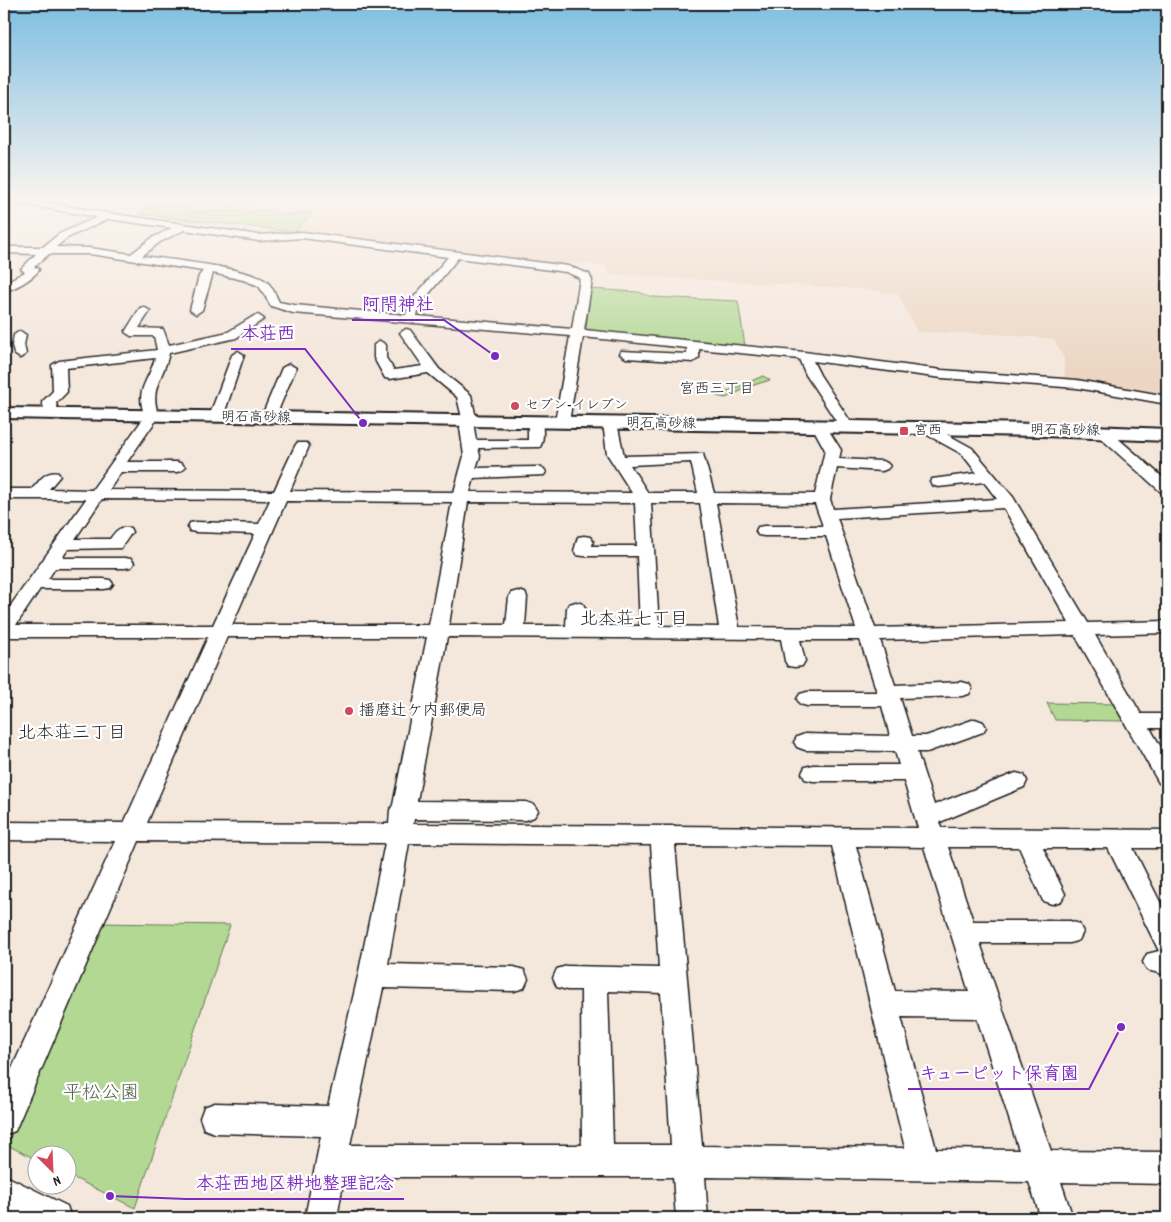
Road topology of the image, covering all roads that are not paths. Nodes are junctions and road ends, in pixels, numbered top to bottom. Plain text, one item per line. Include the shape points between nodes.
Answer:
1 (40, 255) edge
2 (120, 255) edge
3 (137, 255) edge
4 (455, 255) joint
5 (134, 257) junction
6 (489, 259) junction
7 (482, 268) dead end
8 (210, 269) junction
9 (4, 288) edge
10 (144, 310) dead end
11 (196, 310) dead end
12 (258, 319) dead end
13 (411, 319) junction
14 (406, 333) dead end
15 (578, 333) junction
16 (19, 344) dead end
17 (380, 345) dead end
18 (692, 345) junction
19 (4, 346) edge
20 (163, 352) junction
21 (626, 354) dead end
22 (804, 356) junction
23 (232, 362) dead end
24 (289, 368) dead end
25 (431, 369) junction
26 (1167, 400) edge
27 (4, 413) edge
28 (52, 414) junction
29 (152, 416) junction
30 (216, 417) junction
31 (268, 418) junction
32 (562, 422) junction
33 (610, 423) junction
34 (819, 426) junction
35 (847, 427) junction
36 (926, 429) junction
37 (1101, 431) junction
38 (469, 433) junction
39 (1167, 435) edge
40 (302, 446) dead end
41 (620, 461) junction
42 (830, 463) junction
43 (882, 466) dead end
44 (117, 467) junction
45 (177, 467) dead end
46 (538, 472) dead end
47 (467, 473) junction
48 (52, 476) dead end
49 (987, 477) junction
50 (938, 482) dead end
51 (1167, 489) edge
52 (4, 494) edge
53 (36, 495) junction
54 (98, 495) junction
55 (280, 496) junction
56 (461, 496) junction
57 (643, 498) junction
58 (706, 498) junction
59 (1008, 502) junction
60 (828, 515) junction
61 (196, 527) dead end
62 (265, 529) junction
63 (764, 531) dead end
64 (124, 532) dead end
65 (584, 541) dead end
66 (64, 544) junction
67 (646, 550) junction
68 (50, 563) junction
69 (125, 563) dead end
70 (35, 584) junction
71 (104, 584) dead end
72 (518, 597) dead end
73 (576, 608) dead end
74 (1167, 627) edge
75 (1082, 629) junction
76 (4, 630) edge
77 (220, 631) junction
78 (438, 631) junction
79 (515, 632) junction
80 (575, 632) junction
81 (650, 633) junction
82 (730, 633) junction
83 (789, 634) junction
84 (869, 634) junction
85 (795, 661) dead end
86 (962, 689) dead end
87 (889, 695) junction
88 (807, 699) dead end
89 (1135, 721) junction
90 (1167, 721) edge
91 (974, 728) dead end
92 (805, 742) dead end
93 (904, 743) junction
94 (813, 773) dead end
95 (914, 773) junction
96 (1167, 777) edge
97 (1016, 781) dead end
98 (402, 810) junction
99 (526, 811) dead end
100 (929, 826) junction
101 (4, 831) edge
102 (131, 832) junction
103 (397, 834) junction
104 (662, 836) junction
105 (842, 838) junction
106 (1027, 839) junction
107 (1167, 839) edge
108 (1116, 840) junction
109 (1052, 894) dead end
110 (964, 932) junction
111 (1070, 932) dead end
112 (1164, 955) edge
113 (372, 976) junction
114 (514, 979) dead end
115 (673, 981) junction
116 (884, 1004) junction
117 (988, 1006) junction
118 (215, 1118) dead end
119 (4, 1120) edge
120 (340, 1121) junction
121 (331, 1161) junction
122 (598, 1161) junction
123 (687, 1161) junction
124 (925, 1165) junction
125 (1041, 1167) junction
126 (1167, 1168) edge
127 (4, 1191) edge
128 (55, 1218) edge
129 (322, 1218) edge
130 (692, 1218) edge
131 (1057, 1218) edge

1 - 9 street via 26,269 34,270 30,275
2 - 5 street
3 - 5 street
4 - 6 street
4 - 13 street via 413,306
5 - 8 street
6 - 7 street
6 - 15 street via 580,272 586,280
8 - 11 street
8 - 13 street via 263,284 275,304 293,309
10 - 20 street via 131,332 159,332
12 - 20 street via 232,336
13 - 15 street
14 - 25 street
15 - 18 street
15 - 32 street
16 - 19 street
17 - 25 street via 380,358 390,375
18 - 21 street via 693,358
18 - 22 street
20 - 28 street via 59,365 60,392 49,402
20 - 29 street via 147,394 146,406
22 - 26 street via 942,374 1077,384
22 - 35 street
23 - 30 street
24 - 31 street
25 - 38 street via 464,395
27 - 28 main road, 明石高砂線
28 - 29 main road, 明石高砂線
29 - 30 main road, 明石高砂線
29 - 44 street
30 - 31 main road, 明石高砂線
31 - 38 main road, 明石高砂線
32 - 33 main road, 明石高砂線
32 - 38 main road, 明石高砂線 via 535,422
33 - 34 main road, 明石高砂線
33 - 41 street via 614,454
34 - 35 main road, 明石高砂線
34 - 42 street via 832,450
35 - 36 main road, 明石高砂線
36 - 37 main road, 明石高砂線
36 - 49 street via 967,451
37 - 39 main road, 明石高砂線
37 - 51 street
38 - 47 street via 472,456
40 - 55 street
41 - 57 street
41 - 58 street via 698,457
42 - 43 street
42 - 60 street
44 - 45 street
44 - 54 street
46 - 47 street
47 - 56 street
48 - 53 street
49 - 50 street
49 - 59 street
52 - 53 street
53 - 54 street
54 - 55 street
54 - 66 street
55 - 56 street
55 - 62 street
56 - 57 street
56 - 78 street
57 - 58 street
57 - 67 street
58 - 60 street
58 - 82 street
59 - 60 street
59 - 75 street
60 - 63 street
60 - 84 street
61 - 62 street
62 - 77 street
64 - 66 street via 115,544
65 - 67 street via 583,551
66 - 68 street
67 - 81 street
68 - 69 street
68 - 70 street
70 - 71 street
70 - 76 street
72 - 79 street
73 - 80 street
74 - 75 street
75 - 84 street
75 - 89 street
76 - 77 street
77 - 78 street
77 - 102 street
78 - 79 street
78 - 98 street
79 - 80 street
80 - 81 street
81 - 82 street
82 - 83 street
83 - 84 street
83 - 85 street
84 - 87 street
86 - 87 street
87 - 88 street
87 - 93 street
89 - 90 street
89 - 96 street
91 - 93 street via 927,744
92 - 93 street
93 - 95 street
94 - 95 street
95 - 100 street
97 - 100 street via 938,814
98 - 99 street
98 - 103 street
100 - 105 street
100 - 106 street
100 - 110 street
101 - 102 street
102 - 103 street
102 - 119 street
103 - 104 street
103 - 113 street
104 - 105 street
104 - 115 street
105 - 116 street
106 - 108 street
106 - 109 street
107 - 108 street
108 - 112 street
110 - 111 street
110 - 117 street
113 - 114 street
113 - 120 street
115 - 122 street via 580,978
115 - 123 street
116 - 117 street
116 - 124 street
117 - 125 street
118 - 120 street
120 - 121 street
121 - 122 street
121 - 129 street
122 - 123 street
123 - 124 street
123 - 130 street
124 - 125 street
125 - 126 street
125 - 131 street
127 - 128 street

